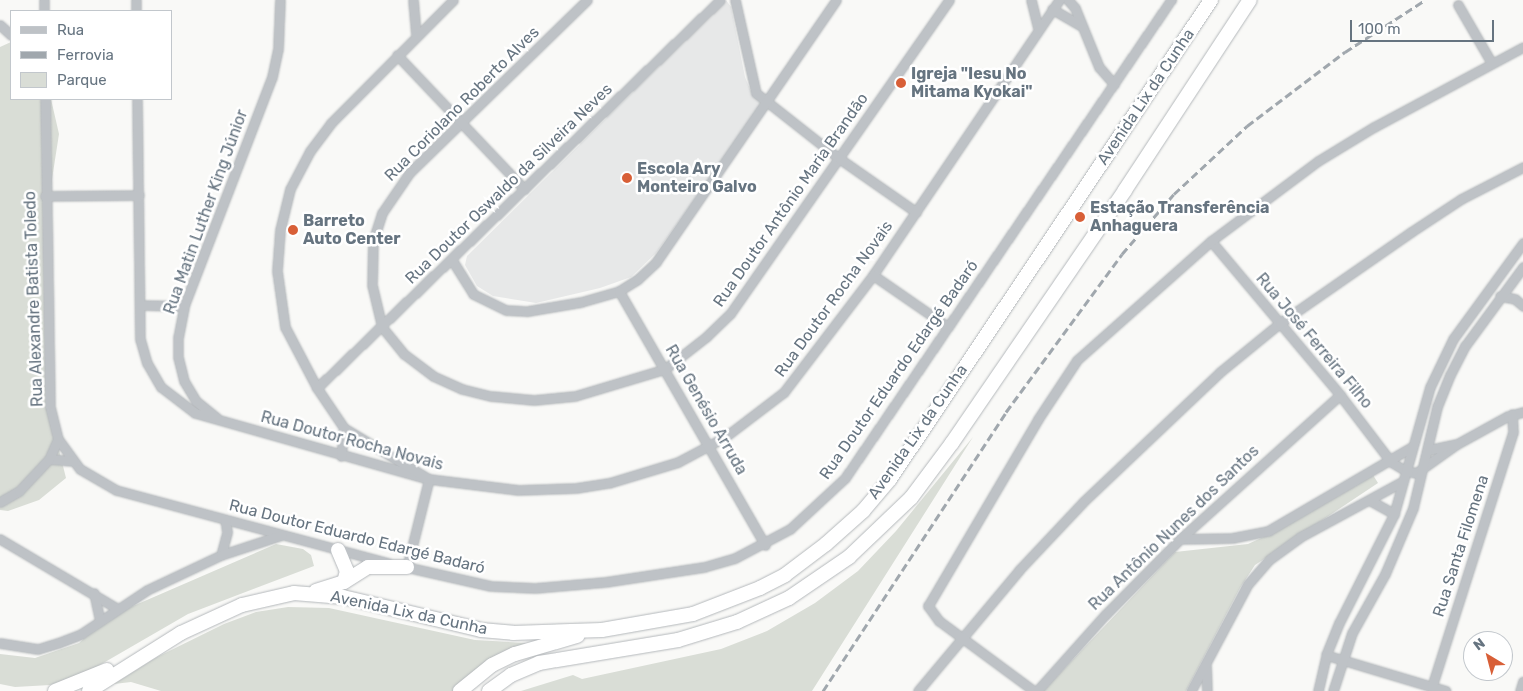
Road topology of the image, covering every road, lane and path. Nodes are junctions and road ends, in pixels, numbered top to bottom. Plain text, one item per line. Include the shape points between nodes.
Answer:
1 (280, 0) edge
2 (413, 0) edge
3 (453, 0) edge
4 (587, 0) edge
5 (720, 0) edge
6 (735, 0) edge
7 (836, 0) edge
8 (949, 0) edge
9 (1031, 0) edge
10 (1059, 0) edge
11 (1068, 0) edge
12 (1172, 0) edge
13 (1212, 0) edge
14 (1250, 0) edge
15 (1256, 0) edge
16 (1458, 5) dead end
17 (1052, 9) junction
18 (1242, 12) junction
19 (0, 25) edge
20 (1081, 26) junction
21 (1038, 28) junction
22 (10, 34) edge
23 (416, 37) junction
24 (1523, 47) edge
25 (397, 55) junction
26 (1491, 62) junction
27 (1114, 84) junction
28 (44, 100) edge
29 (137, 100) edge
30 (767, 103) junction
31 (462, 123) junction
32 (840, 159) junction
33 (1523, 167) edge
34 (524, 189) junction
35 (139, 195) junction
36 (45, 196) junction
37 (916, 212) junction
38 (1211, 241) junction
39 (1523, 243) edge
40 (452, 260) junction
41 (1523, 267) edge
42 (873, 275) junction
43 (619, 290) junction
44 (1500, 296) junction
45 (141, 305) junction
46 (184, 306) junction
47 (1523, 306) edge
48 (1280, 323) junction
49 (382, 327) junction
50 (948, 327) junction
51 (664, 369) junction
52 (317, 388) junction
53 (1340, 394) junction
54 (1523, 405) edge
55 (1523, 412) edge
56 (1512, 414) junction
57 (221, 421) junction
58 (344, 428) junction
59 (58, 439) junction
60 (1456, 444) junction
61 (711, 447) junction
62 (1412, 447) junction
63 (1428, 450) junction
64 (341, 456) junction
65 (49, 459) junction
66 (73, 461) junction
67 (1392, 462) junction
68 (1422, 470) junction
69 (1406, 471) junction
70 (429, 479) junction
71 (1403, 481) junction
72 (1369, 500) junction
73 (0, 502) edge
74 (1394, 514) junction
75 (225, 520) junction
76 (282, 535) junction
77 (0, 539) edge
78 (1180, 539) junction
79 (765, 545) junction
80 (338, 550) junction
81 (222, 555) junction
82 (407, 567) junction
83 (344, 582) junction
84 (94, 593) junction
85 (307, 593) junction
86 (116, 608) junction
87 (100, 621) junction
88 (602, 630) junction
89 (961, 638) junction
90 (0, 643) edge
91 (156, 648) junction
92 (1326, 655) junction
93 (1342, 659) junction
94 (1206, 664) junction
95 (1523, 681) edge
96 (1432, 686) junction
97 (55, 691) edge
98 (89, 691) edge
99 (460, 691) edge
100 (489, 691) edge
101 (918, 691) edge
102 (1035, 691) edge
103 (1191, 691) edge
104 (1208, 691) edge
105 (1318, 691) edge
106 (1333, 691) edge
107 (1446, 691) edge
108 (1520, 691) edge

1 - 46 street, Rua Matin Luther King Júnior via 278,49 272,77
2 - 23 street
3 - 23 street
4 - 31 street, Rua Coriolano Roberto Alves
5 - 34 street, Rua Doutor Oswaldo da Silveira Neves
6 - 30 street via 751,78 756,93
7 - 30 street
8 - 32 street, Rua Doutor Antônio Maria Brandão
9 - 21 street
10 - 17 street, Rua Doutor Rocha Novais
11 - 20 street via 1075,8
12 - 27 street, Rua Doutor Eduardo Edargé Badaró
13 - 88 highway, Avenida Lix da Cunha via 890,478 863,511 826,544 760,588 693,614
14 - 18 highway, Avenida Lix da Cunha
15 - 18 street
16 - 26 street
17 - 20 street
17 - 21 street, Rua Doutor Rocha Novais
18 - 100 highway, Avenida Lix da Cunha via 952,443 911,498 849,557 789,598 737,622 678,640 539,664 511,675
19 - 22 street
20 - 27 street via 1099,67
21 - 37 street, Rua Doutor Rocha Novais
23 - 25 street
24 - 26 street
25 - 31 street
25 - 52 street via 331,123 310,151 290,189 280,230 277,271 285,327
26 - 38 street via 1318,161
27 - 50 street, Rua Doutor Eduardo Edargé Badaró
28 - 36 street, Rua Alexandre Batista Toledo
29 - 35 street, Rua Doutor Rocha Novais
30 - 32 street
30 - 43 street via 656,262
31 - 34 street
31 - 49 street, Rua Coriolano Roberto Alves via 410,172 382,213 371,259 374,303
32 - 37 street
32 - 51 street, Rua Doutor Antônio Maria Brandão via 730,314 706,338
33 - 48 street via 1461,199
34 - 40 street, Rua Doutor Oswaldo da Silveira Neves
35 - 36 street
35 - 45 street, Rua Doutor Rocha Novais
36 - 59 street, Rua Alexandre Batista Toledo via 50,406
37 - 42 street, Rua Doutor Rocha Novais
38 - 48 street, Rua José Ferreira Filho
38 - 89 street via 1077,360 928,606 939,622
39 - 62 street via 1453,339 1430,387
40 - 43 street via 473,294 506,310 552,308
40 - 49 street, Rua Doutor Oswaldo da Silveira Neves
41 - 44 street
42 - 50 street
42 - 61 street, Rua Doutor Rocha Novais via 784,392
43 - 51 street, Rua Genésio Arruda
44 - 47 street via 1515,299
44 - 63 street via 1465,346 1450,375 1437,406
45 - 46 street
45 - 57 street, Rua Doutor Rocha Novais via 140,339 147,363 161,387 195,413
46 - 57 street, Rua Matin Luther King Júnior via 178,357 184,382 196,401
48 - 53 street, Rua José Ferreira Filho
48 - 89 street via 1220,372 1127,458 1019,570
49 - 51 street, Rua Doutor Antônio Maria Brandão via 404,354 433,376 462,389 491,396 534,400 575,396
49 - 52 street, Rua Doutor Oswaldo da Silveira Neves
50 - 79 street, Rua Doutor Eduardo Edargé Badaró via 845,478 805,517
51 - 61 street, Rua Genésio Arruda
52 - 58 street
53 - 67 street, Rua José Ferreira Filho
53 - 78 street, Rua Antônio Nunes dos Santos
54 - 56 street
55 - 56 street
56 - 60 street
56 - 96 street, Rua Santa Filomena via 1513,432
57 - 64 street, Rua Doutor Rocha Novais
58 - 64 street
58 - 70 street
59 - 65 street
59 - 66 street, Rua Doutor Eduardo Edargé Badaró
60 - 63 street
60 - 68 street
61 - 70 street, Rua Doutor Rocha Novais via 650,472 576,488 526,490
61 - 79 street, Rua Genésio Arruda
62 - 63 street
62 - 67 street
62 - 69 street
63 - 68 street
64 - 70 street, Rua Doutor Rocha Novais
65 - 66 street
65 - 73 street via 19,491
66 - 75 street, Rua Doutor Eduardo Edargé Badaró via 96,481 116,490
67 - 69 street, Rua José Ferreira Filho
67 - 78 street via 1268,532 1232,538
68 - 69 street via 1416,473
68 - 93 street via 1413,508 1386,574 1352,633
69 - 71 street
70 - 82 street
71 - 72 street
71 - 74 street
72 - 74 street
72 - 94 street via 1300,537 1270,559 1248,584
74 - 92 street
75 - 76 street, Rua Doutor Eduardo Edargé Badaró
75 - 81 street via 227,532
76 - 80 street, Rua Doutor Eduardo Edargé Badaró
76 - 81 street
77 - 84 street
78 - 102 street, Rua Antônio Nunes dos Santos
79 - 82 street, Rua Doutor Eduardo Edargé Badaró via 704,567 605,582 535,588 491,586
80 - 82 street, Rua Doutor Eduardo Edargé Badaró
80 - 83 highway via 348,571
81 - 86 street
82 - 83 highway via 368,567
83 - 85 highway
84 - 86 street
84 - 87 street
85 - 88 highway, Avenida Lix da Cunha via 344,597 481,630
85 - 91 highway, Avenida Lix da Cunha via 294,592 242,605
86 - 87 street
87 - 90 street via 81,634 38,649
88 - 99 highway via 515,654 492,665
89 - 101 street
89 - 102 street
91 - 97 highway via 83,682
91 - 98 highway
92 - 93 street
92 - 105 street
93 - 96 street
93 - 106 street
94 - 103 street
94 - 104 street
95 - 108 street
96 - 107 street

